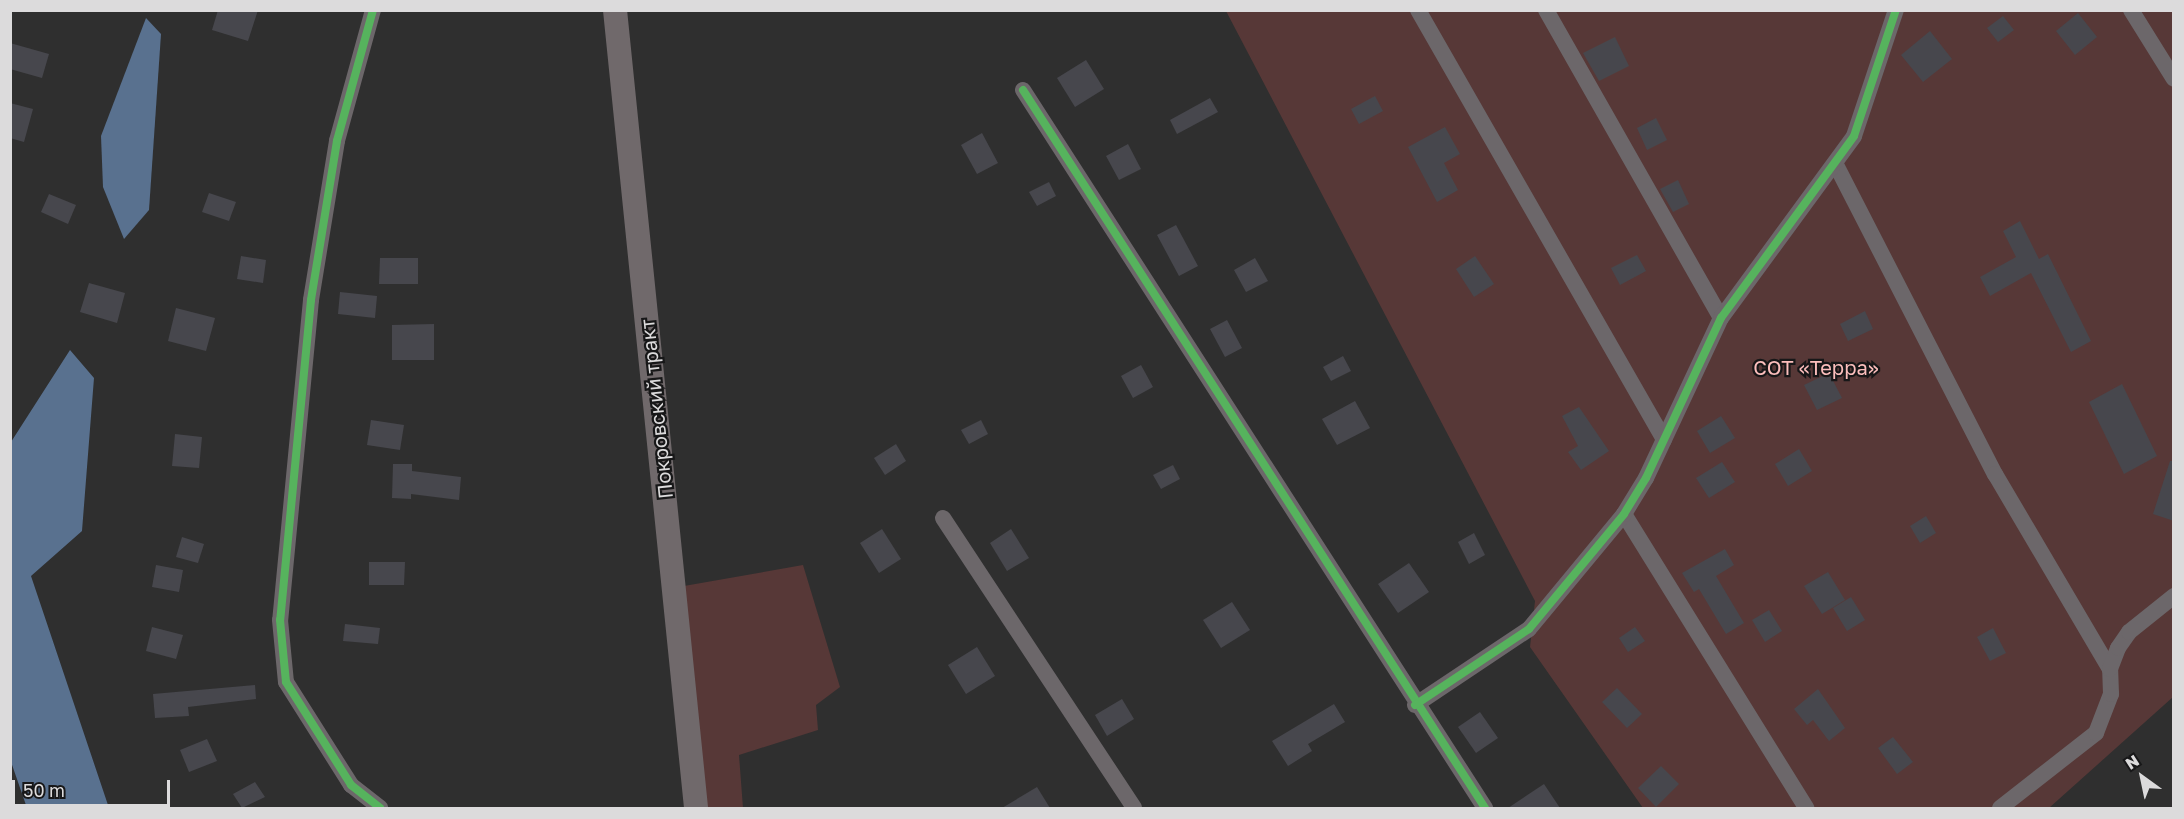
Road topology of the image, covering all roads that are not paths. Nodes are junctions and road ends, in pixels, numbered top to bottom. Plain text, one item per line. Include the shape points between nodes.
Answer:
1 (374, 10) edge
2 (615, 10) edge
3 (1418, 10) edge
4 (1546, 10) edge
5 (1896, 10) edge
6 (2131, 10) edge
7 (2174, 79) edge
8 (1023, 90) dead end
9 (1836, 165) junction
10 (1720, 318) junction
11 (1664, 439) junction
12 (1624, 514) junction
13 (942, 518) dead end
14 (2174, 596) edge
15 (2110, 669) junction
16 (1415, 705) junction
17 (380, 808) edge
18 (696, 808) edge
19 (1134, 808) edge
20 (1485, 808) edge
21 (1806, 808) edge
22 (2000, 808) edge

1 - 17 street via 337,141 311,300 280,620 286,682 351,785
2 - 18 main road, Покровский тракт
3 - 11 street
4 - 10 street
5 - 9 street via 1881,45 1867,108
6 - 7 street
8 - 16 street
9 - 10 street
9 - 15 street via 1995,474
10 - 11 street
11 - 12 street
12 - 16 street via 1529,629
12 - 21 street
13 - 19 street
14 - 15 street via 2129,632
15 - 22 street via 2111,694 2096,733
16 - 20 street

